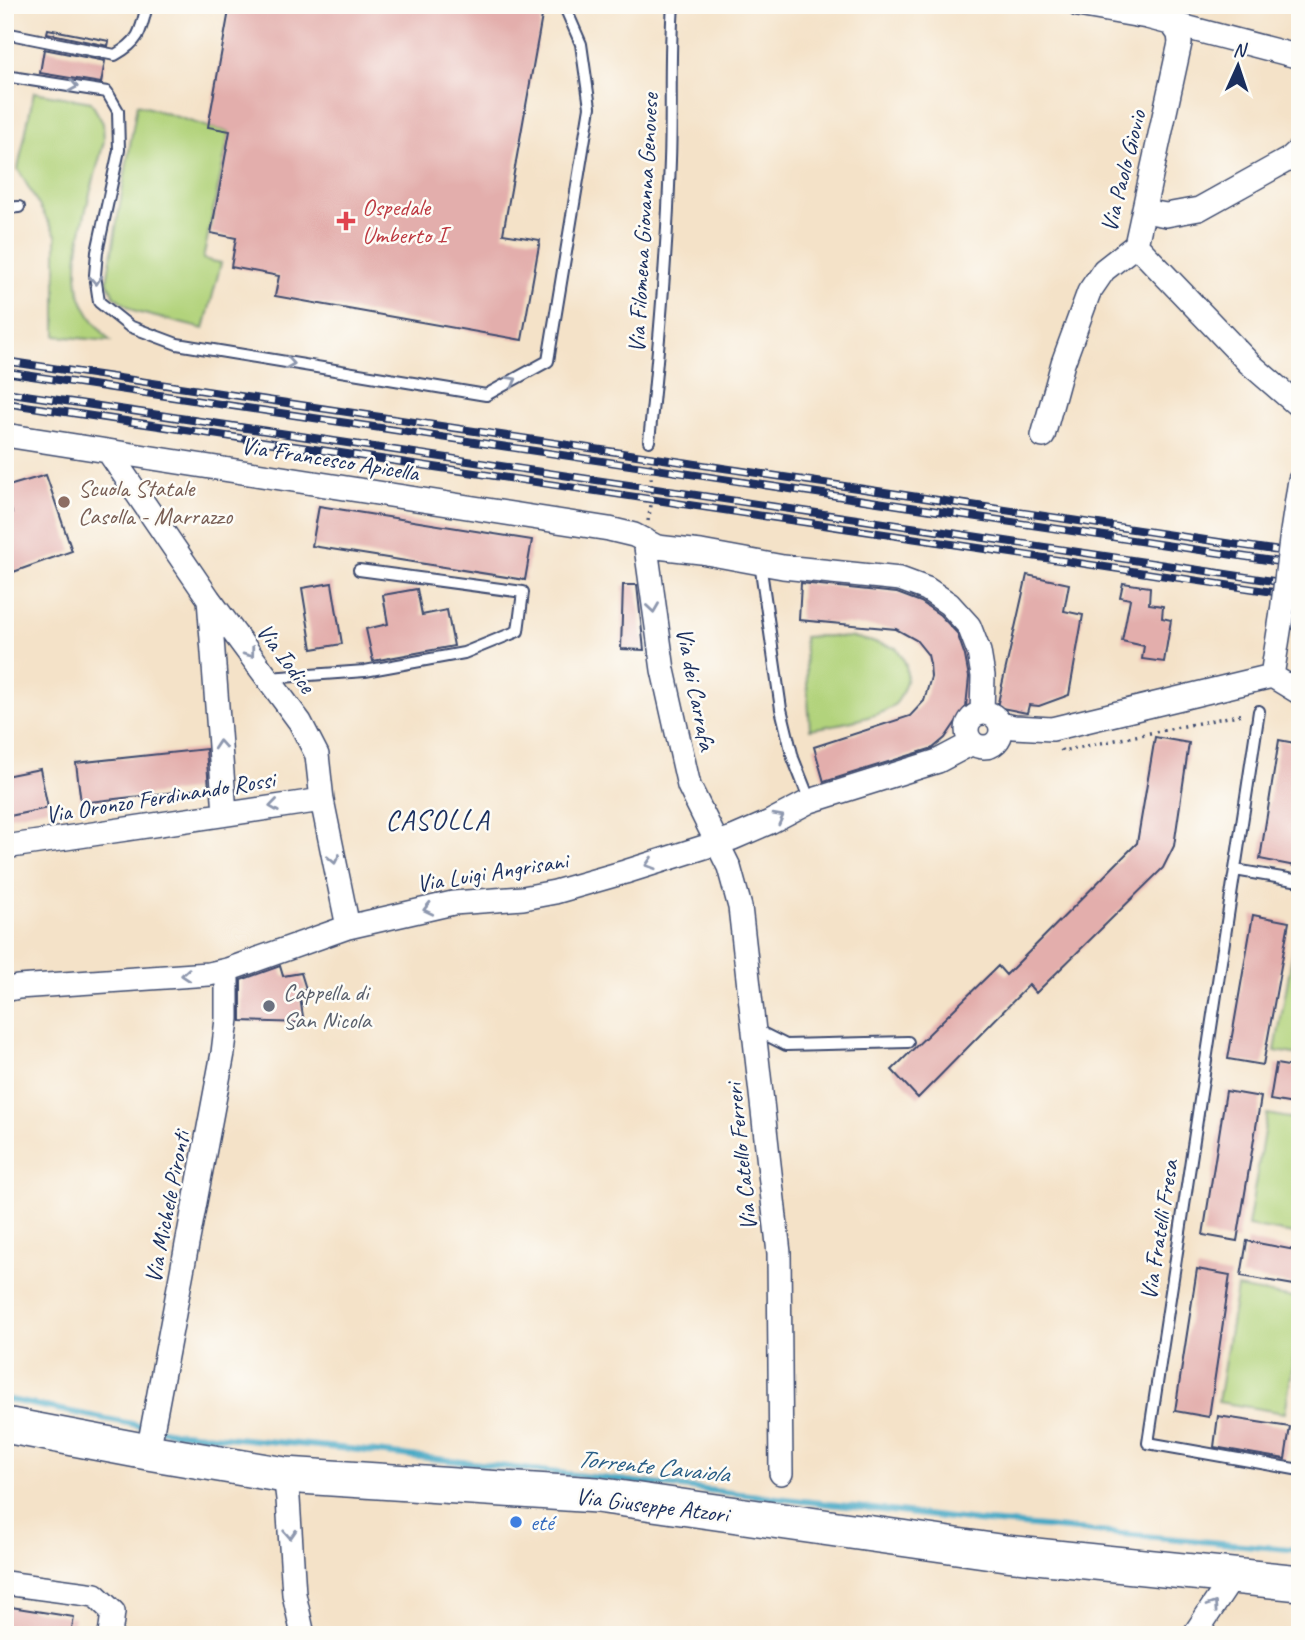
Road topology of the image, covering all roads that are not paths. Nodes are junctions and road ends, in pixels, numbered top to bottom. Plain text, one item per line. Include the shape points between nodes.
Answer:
1 (147, 5) edge
2 (564, 5) edge
3 (673, 5) edge
4 (1078, 5) edge
5 (1171, 15) edge
6 (5, 33) edge
7 (1300, 57) edge
8 (5, 76) edge
9 (1300, 149) edge
10 (19, 207) dead end
11 (5, 208) edge
12 (1143, 211) junction
13 (1136, 245) junction
14 (1300, 407) edge
15 (5, 435) edge
16 (1043, 436) dead end
17 (649, 441) dead end
18 (108, 451) junction
19 (1300, 480) edge
20 (645, 540) junction
21 (760, 563) junction
22 (359, 570) dead end
23 (209, 599) junction
24 (1272, 676) junction
25 (268, 678) junction
26 (1300, 693) edge
27 (1259, 711) road end
28 (987, 731) junction
29 (322, 800) junction
30 (810, 801) junction
31 (225, 813) junction
32 (715, 842) junction
33 (5, 847) edge
34 (1235, 870) junction
35 (1300, 881) edge
36 (348, 927) junction
37 (227, 970) junction
38 (5, 990) edge
39 (754, 1029) junction
40 (908, 1042) dead end
41 (5, 1425) edge
42 (149, 1446) junction
43 (1300, 1470) edge
44 (781, 1473) dead end
45 (285, 1475) junction
46 (1233, 1577) junction
47 (5, 1583) edge
48 (1300, 1583) edge
49 (112, 1623) edge
50 (303, 1635) edge
51 (1194, 1635) edge

1 - 6 lane via 141,35 115,55
8 -> 2 lane via 107,92 118,111 119,150 95,275 99,302 129,326 177,344 486,395 548,361 590,107 580,44
3 - 17 lane, Via Filomena Giovanna Genovese via 662,326
4 - 5 street via 1147,17
5 - 7 street
5 - 12 street, Via Paolo Giovio via 1180,43
9 - 12 street via 1199,209 1166,215
10 - 11 lane
12 - 13 street, Via Paolo Giovio
13 - 14 street via 1249,363
13 - 16 street, Via Paolo Giovio via 1104,270 1089,292
15 - 18 street, Via Francesco Apicella
18 - 20 street, Via Francesco Apicella via 609,528
18 - 23 street, Via Iodice
19 - 24 street, bridge
20 - 21 street, Via Francesco Apicella via 657,547
20 -> 32 street, Via dei Carrafa via 663,670 689,786
21 - 28 street, Via Francesco Apicella via 900,579 949,604 968,626 979,653
21 - 30 lane via 781,709
22 - 25 lane via 523,592 518,631 464,653 365,671
23 -> 25 street, Via Iodice
31 -> 23 street
24 - 26 street
24 - 28 street via 1052,729
25 - 29 street, Via Iodice via 317,755
27 - 34 lane, Via Fratelli Fresa
28 - 30 street, Via Luigi Angrisani via 938,761
29 -> 31 street, Via Oronzo Ferdinando Rossi
29 -> 36 street, Via Iodice
32 -> 30 street, Via Luigi Angrisani
31 - 33 street, Via Oronzo Ferdinando Rossi
32 -> 36 street, Via Luigi Angrisani via 555,892 453,903
32 - 39 street, Via Catello Ferreri via 729,867 740,907
34 - 35 lane
34 - 43 lane, Via Fratelli Fresa via 1148,1443
36 - 37 street, Via Luigi Angrisani
37 -> 38 street, Via Luigi Angrisani
37 - 42 street, Via Michele Pironti via 223,1053
39 - 40 lane via 786,1045
39 - 44 street, Via Catello Ferreri via 779,1254
41 - 42 main road, Via Giuseppe Atzori
42 - 45 main road, Via Giuseppe Atzori
45 - 46 main road, Via Giuseppe Atzori via 597,1495 1006,1553
45 -> 50 street via 294,1594
46 - 48 main road, Via Giuseppe Atzori
51 -> 46 street
47 - 49 street via 95,1595

